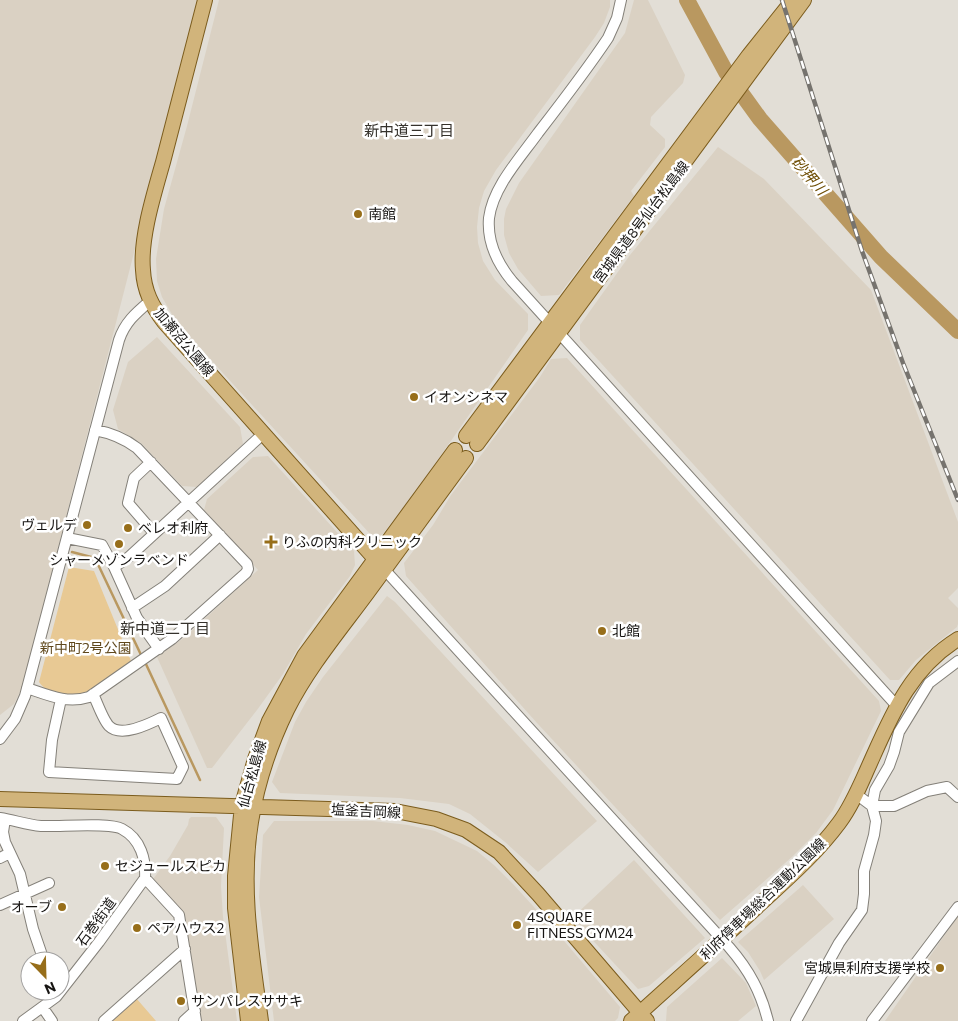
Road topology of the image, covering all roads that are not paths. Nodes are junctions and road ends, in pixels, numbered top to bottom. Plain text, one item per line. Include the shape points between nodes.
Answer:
1 (205, 0) edge
2 (621, 0) edge
3 (793, 0) edge
4 (804, 0) edge
5 (753, 60) junction
6 (150, 301) junction
7 (554, 328) junction
8 (95, 430) junction
9 (264, 433) junction
10 (472, 440) dead end
11 (461, 454) dead end
12 (151, 462) junction
13 (189, 501) junction
14 (154, 533) junction
15 (220, 535) junction
16 (68, 538) junction
17 (380, 564) junction
18 (114, 567) junction
19 (132, 608) junction
20 (958, 639) edge
21 (154, 652) junction
22 (958, 661) edge
23 (27, 688) junction
24 (93, 694) junction
25 (61, 699) junction
26 (896, 705) junction
27 (1, 736) edge
28 (856, 794) junction
29 (958, 797) edge
30 (0, 800) edge
31 (248, 806) junction
32 (872, 806) junction
33 (3, 818) edge
34 (10, 853) junction
35 (0, 858) edge
36 (144, 878) junction
37 (49, 883) dead end
38 (24, 894) junction
39 (0, 905) edge
40 (958, 907) edge
41 (722, 939) junction
42 (185, 950) junction
43 (41, 951) edge
44 (70, 976) edge
45 (49, 1001) edge
46 (43, 1008) junction
47 (196, 1016) edge
48 (639, 1018) edge
49 (23, 1021) edge
50 (52, 1021) edge
51 (104, 1021) edge
52 (184, 1021) edge
53 (248, 1021) edge
54 (260, 1021) edge
55 (768, 1021) edge
56 (796, 1021) edge
57 (872, 1021) edge

1 - 6 main road, 加瀬沼公園線 via 145,236 143,271
2 - 7 street via 608,38 514,166 500,189 489,218 492,245 499,263
3 - 5 main road, 宮城県道8号仙台松島線
4 - 5 main road, 宮城県道8号仙台松島線
5 - 7 main road, 宮城県道8号仙台松島線
6 - 8 street via 124,326
6 - 9 main road, 加瀬沼公園線 via 164,322
7 - 10 main road, 宮城県道8号仙台松島線
7 - 26 street
8 - 12 street via 125,439
8 - 16 street
9 - 13 street
9 - 17 main road, 加瀬沼公園線
11 - 17 main road
12 - 13 street
12 - 14 street via 134,478 128,502
13 - 14 street
13 - 15 street
14 - 18 street
15 - 19 street via 165,586
15 - 21 street via 247,564 248,571
16 - 18 street via 102,545
16 - 23 street
17 - 31 main road, 仙台松島線 via 304,656 286,687 254,759
17 - 41 street
18 - 19 street
19 - 21 street
20 - 26 main road, 利府停車場総合運動公園線 via 936,656 905,689
21 - 24 street
22 - 32 street via 929,683 899,732 888,766 875,790
23 - 25 street
23 - 27 street via 15,718
24 - 25 street via 81,700
24 - 25 street via 108,726 115,730 131,730 161,718 183,767 177,778 49,772
26 - 28 main road, 利府停車場総合運動公園線
28 - 32 street
28 - 41 main road, 利府停車場総合運動公園線 via 819,849
29 - 32 street via 947,787 927,791 894,806
30 - 31 main road, 塩釜吉岡線
31 - 48 main road, 塩釜吉岡線 via 395,811 436,819 466,830 512,864
31 - 53 main road, 仙台松島線 via 235,876 235,908
31 - 54 main road, 仙台松島線 via 246,880
32 - 56 street via 876,820 864,871 862,910 838,943
33 - 34 street via 2,832
33 - 36 street via 41,826 121,828 141,849
34 - 35 street
34 - 38 street via 20,874
36 - 42 street via 179,915
36 - 44 street, 石巻街道
37 - 38 street
38 - 39 street
38 - 43 street
40 - 57 street
41 - 48 main road, 利府停車場総合運動公園線
41 - 55 street via 750,974
42 - 47 street
42 - 51 street
45 - 46 street, 石巻街道
46 - 49 street, 石巻街道
46 - 50 street
47 - 52 street

